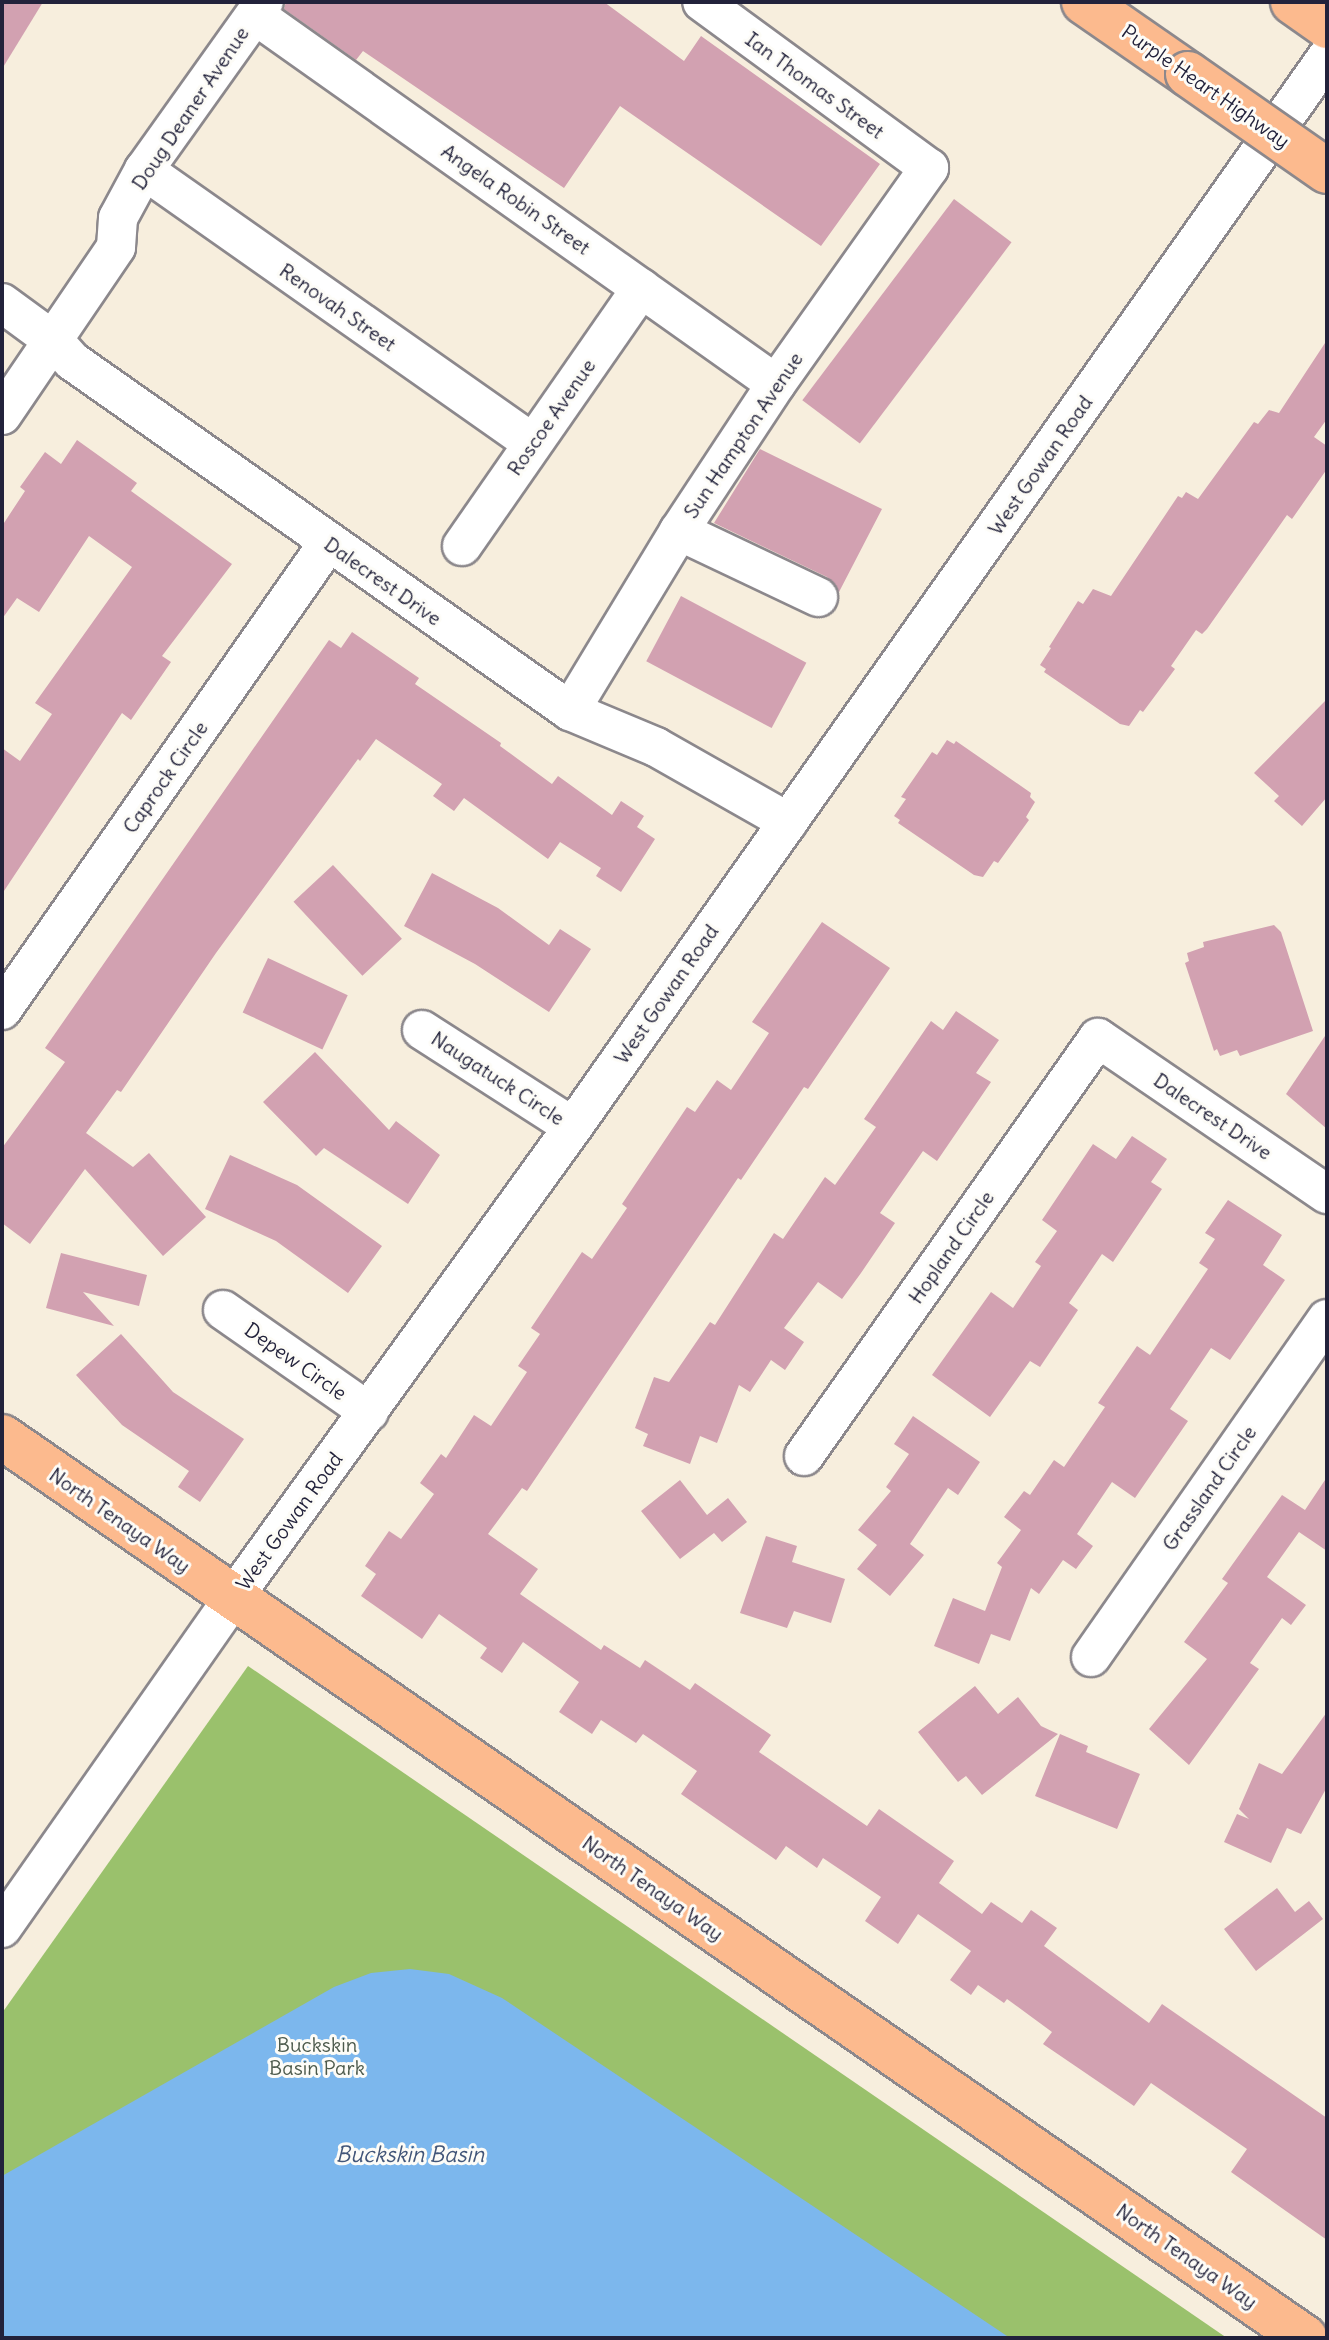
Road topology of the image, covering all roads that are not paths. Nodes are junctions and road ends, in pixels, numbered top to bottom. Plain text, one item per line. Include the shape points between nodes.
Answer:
1 (702, 2) edge
2 (1084, 2) edge
3 (1293, 2) edge
4 (259, 8) edge
5 (1327, 26) edge
6 (1327, 57) edge
7 (929, 168) joint
8 (144, 170) junction
9 (1327, 171) edge
10 (641, 288) junction
11 (2, 303) edge
12 (54, 341) junction
13 (776, 384) junction
14 (2, 415) edge
15 (533, 443) junction
16 (679, 531) junction
17 (328, 543) junction
18 (462, 546) dead end
19 (818, 597) dead end
20 (570, 711) junction
21 (788, 822) junction
22 (2, 1010) edge
23 (422, 1030) dead end
24 (1098, 1038) joint
25 (573, 1127) junction
26 (1327, 1194) edge
27 (223, 1310) dead end
28 (1327, 1319) edge
29 (369, 1412) junction
30 (2, 1437) edge
31 (804, 1456) dead end
32 (233, 1598) junction
33 (1091, 1657) dead end
34 (2, 1928) edge
35 (1305, 2338) edge

1 - 7 street, Ian Thomas Street
2 - 9 main road, Purple Heart Highway, bridge
3 - 5 main road
4 - 8 street, Doug Deaner Avenue
4 - 10 street, Angela Robin Street
6 - 21 street, West Gowan Road
7 - 13 street, Sun Hampton Avenue
8 - 12 street, Doug Deaner Avenue via 118,218 116,247
8 - 15 street, Renovah Street
10 - 13 street, Angela Robin Street
10 - 15 street, Roscoe Avenue
11 - 12 street, Dalecrest Drive
12 - 14 street, Doug Deaner Avenue
12 - 17 street, Dalecrest Drive via 72,361
13 - 16 street, Sun Hampton Avenue
15 - 18 street, Roscoe Avenue
16 - 19 street
16 - 20 street, Sun Hampton Avenue
17 - 20 street, Dalecrest Drive
17 - 22 street, Caprock Circle
20 - 21 street, Dalecrest Drive via 656,747
21 - 25 street, West Gowan Road
23 - 25 street, Naugatuck Circle
24 - 26 street, Dalecrest Drive
24 - 31 street, Hopland Circle
25 - 29 street, West Gowan Road
27 - 29 street, Depew Circle
28 - 33 street, Grassland Circle
29 - 32 street, West Gowan Road
30 - 32 main road, North Tenaya Way
32 - 34 street, West Gowan Road
32 - 35 main road, North Tenaya Way

